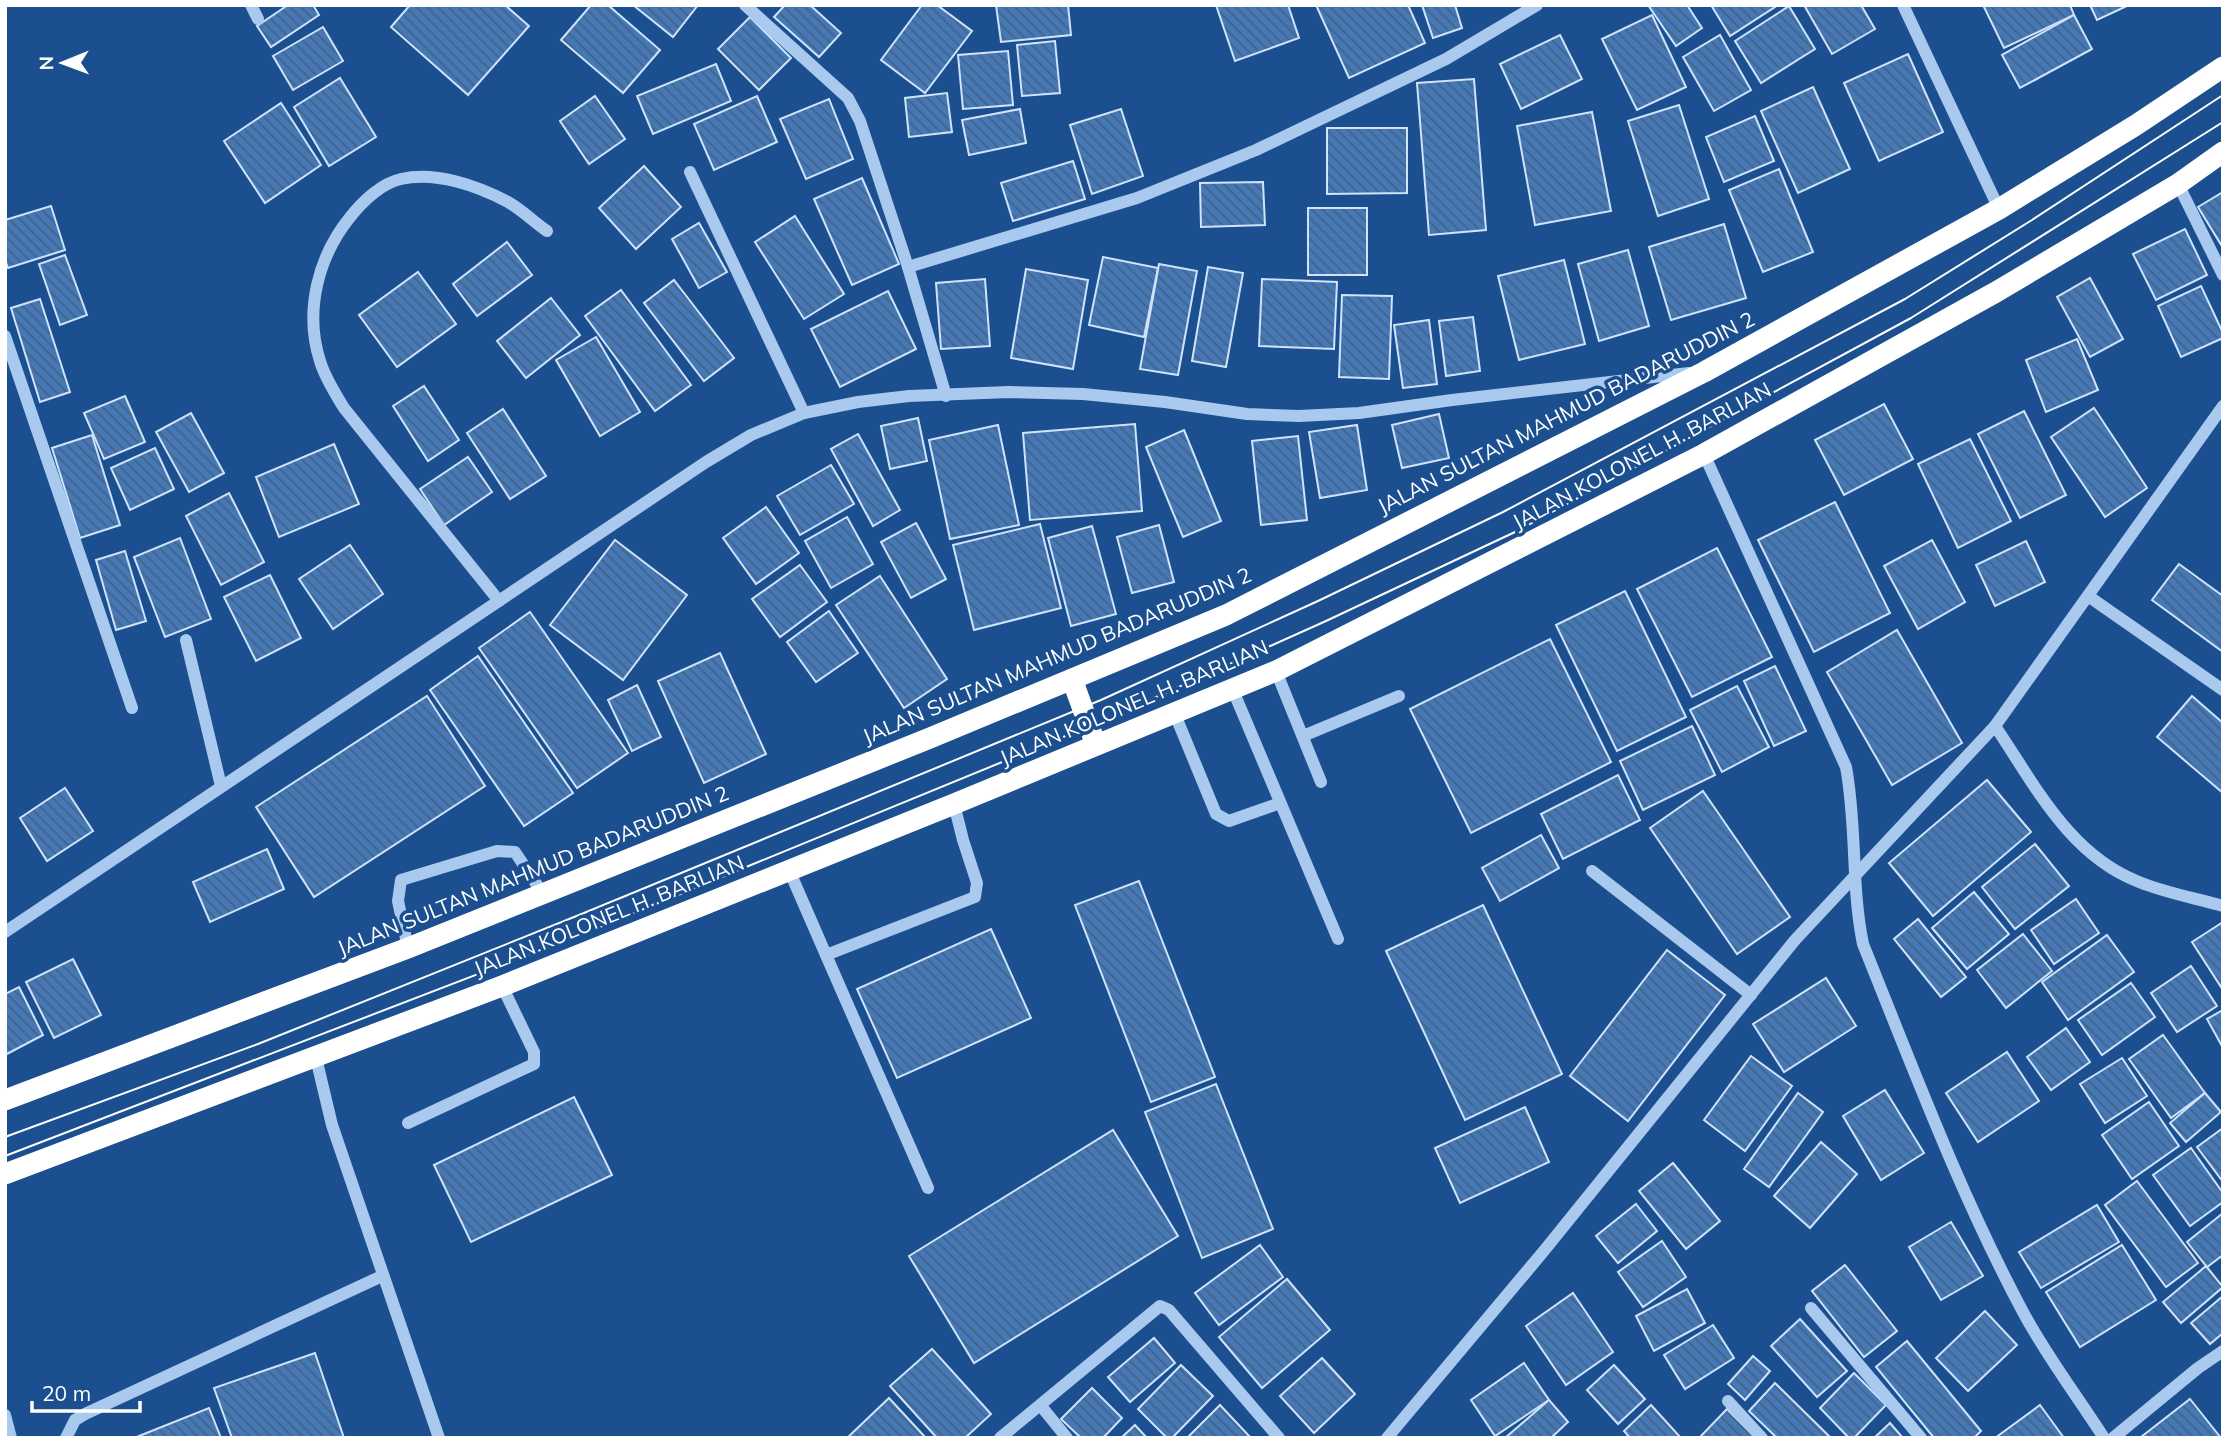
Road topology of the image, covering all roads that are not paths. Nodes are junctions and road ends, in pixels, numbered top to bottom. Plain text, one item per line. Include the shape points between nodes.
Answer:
1 (251, 5) edge
2 (745, 5) edge
3 (1537, 5) edge
4 (1903, 5) edge
5 (258, 19) dead end
6 (2223, 67) edge
7 (2223, 152) edge
8 (690, 172) dead end
9 (2178, 184) junction
10 (1999, 209) junction
11 (547, 231) dead end
12 (908, 267) junction
13 (2223, 275) edge
14 (5, 336) edge
15 (1704, 372) junction
16 (946, 396) junction
17 (2223, 406) edge
18 (804, 413) junction
19 (1704, 454) junction
20 (2088, 596) junction
21 (499, 601) junction
22 (186, 639) dead end
23 (1276, 671) junction
24 (1072, 679) junction
25 (1232, 688) junction
26 (2223, 690) edge
27 (1399, 696) dead end
28 (132, 708) dead end
29 (1174, 712) junction
30 (1995, 726) junction
31 (1303, 737) junction
32 (1096, 745) junction
33 (1321, 782) dead end
34 (221, 786) junction
35 (1280, 803) junction
36 (954, 804) junction
37 (789, 870) junction
38 (1592, 871) dead end
39 (1854, 879) junction
40 (542, 894) junction
41 (2223, 906) edge
42 (5, 932) edge
43 (1338, 939) dead end
44 (408, 948) junction
45 (826, 955) junction
46 (502, 986) junction
47 (1751, 995) junction
48 (316, 1058) junction
49 (5, 1100) edge
50 (408, 1123) dead end
51 (5, 1174) edge
52 (928, 1188) dead end
53 (382, 1276) junction
54 (1811, 1308) dead end
55 (2223, 1351) edge
56 (1728, 1401) dead end
57 (1041, 1406) junction
58 (5, 1415) edge
59 (11, 1438) edge
60 (66, 1438) edge
61 (439, 1438) edge
62 (1000, 1438) edge
63 (1067, 1438) edge
64 (1279, 1438) edge
65 (1387, 1438) edge
66 (1762, 1438) edge
67 (1921, 1438) edge
68 (2104, 1438) edge
69 (2113, 1438) edge

1 - 5 street
2 - 12 street via 848,98 860,121
3 - 12 street via 1446,60 1244,155 1137,198
4 - 10 street
6 - 10 highway, JALAN SULTAN MAHMUD BADARUDDIN 2
7 - 9 highway, JALAN KOLONEL H. BARLIAN
8 - 18 street
9 - 13 street
9 - 19 highway, JALAN KOLONEL H. BARLIAN via 1996,292
10 - 15 highway, JALAN SULTAN MAHMUD BADARUDDIN 2
11 - 21 street via 510,203 483,191 425,176 399,179 378,190 338,232 321,267 315,296 314,327 328,383
12 - 16 street
14 - 28 street
15 - 16 street via 1299,416 1083,394
15 - 24 highway, JALAN SULTAN MAHMUD BADARUDDIN 2 via 1226,615
16 - 18 street via 858,402
17 - 20 street
18 - 21 street via 751,435 706,461
19 - 23 highway, JALAN KOLONEL H. BARLIAN
19 - 39 street via 1846,767
20 - 26 street
20 - 30 street
21 - 34 street
22 - 34 street
23 - 25 highway, JALAN KOLONEL H. BARLIAN
23 - 31 street
24 - 32 highway
24 - 40 highway, JALAN SULTAN MAHMUD BADARUDDIN 2
25 - 29 highway, JALAN KOLONEL H. BARLIAN
25 - 35 street
27 - 31 street
29 - 32 highway, JALAN KOLONEL H. BARLIAN
29 - 35 street via 1216,814 1229,821
30 - 39 street
30 - 41 street via 2060,823 2088,854 2139,882
31 - 33 street
32 - 36 highway, JALAN KOLONEL H. BARLIAN
34 - 42 street
35 - 43 street
36 - 37 highway, JALAN KOLONEL H. BARLIAN
36 - 45 street via 977,883 975,897
37 - 45 street
37 - 46 highway, JALAN KOLONEL H. BARLIAN
38 - 47 street
39 - 47 street via 1795,940
39 - 68 street via 1863,944 1981,1229 2024,1315
40 - 44 highway, JALAN SULTAN MAHMUD BADARUDDIN 2
40 - 44 street via 515,852 497,851 401,880 398,901
44 - 49 highway, JALAN SULTAN MAHMUD BADARUDDIN 2
45 - 52 street
46 - 48 highway, JALAN KOLONEL H. BARLIAN
46 - 50 street via 534,1052 534,1064
47 - 65 street
48 - 51 highway, JALAN KOLONEL H. BARLIAN
48 - 53 street via 332,1125
53 - 60 street via 85,1414 75,1420
53 - 61 street
54 - 67 street
55 - 69 street
56 - 66 street
57 - 62 street
57 - 63 street
57 - 64 street via 1160,1306
58 - 59 street

